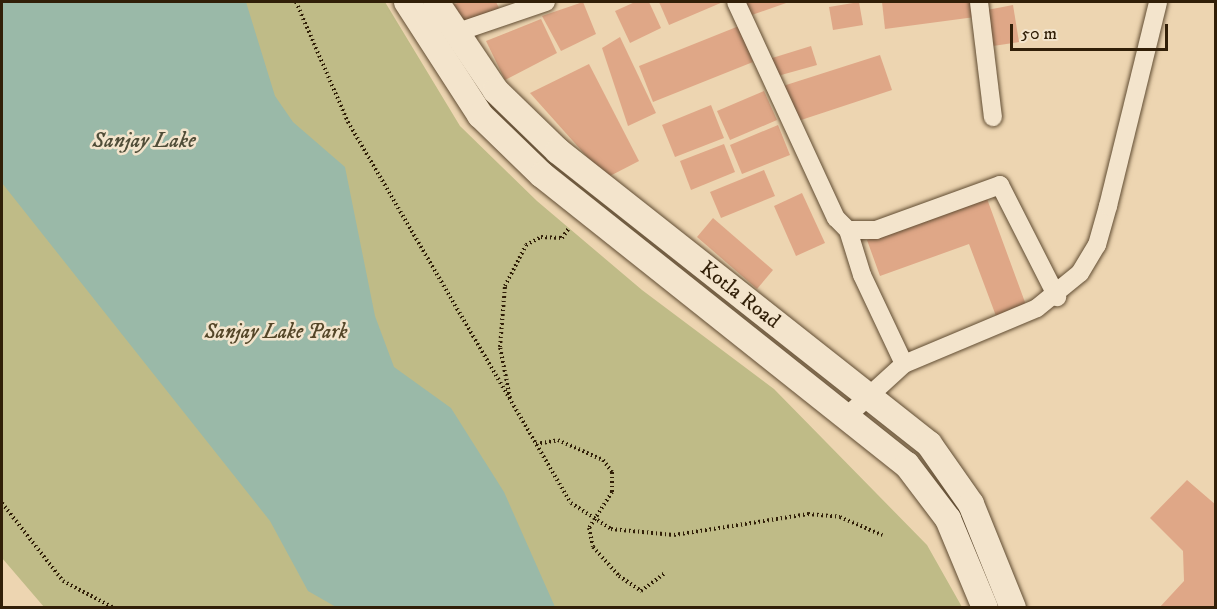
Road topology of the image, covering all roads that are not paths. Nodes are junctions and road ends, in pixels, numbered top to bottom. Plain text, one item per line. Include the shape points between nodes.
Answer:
1 (407, 2) edge
2 (436, 2) edge
3 (546, 2) edge
4 (736, 2) edge
5 (979, 2) edge
6 (1158, 2) edge
7 (455, 33) junction
8 (993, 117) dead end
9 (848, 230) junction
10 (1057, 297) junction
11 (904, 364) junction
12 (866, 396) junction
13 (847, 416) junction
14 (985, 608) edge
15 (1013, 608) edge

1 - 13 main road, Kotla Road via 430,46 480,115 542,175
2 - 7 main road, Kotla Road
3 - 7 street
4 - 9 street via 836,218
5 - 8 street
6 - 10 street via 1097,245
7 - 12 main road, Kotla Road via 496,91 558,151
9 - 10 street via 876,230 1000,185
9 - 11 street via 862,275
10 - 11 street
11 - 12 street
12 - 13 street
12 - 15 main road, Kotla Road via 929,444 951,471 1001,568
13 - 14 main road, Kotla Road via 907,465 929,492 948,519

